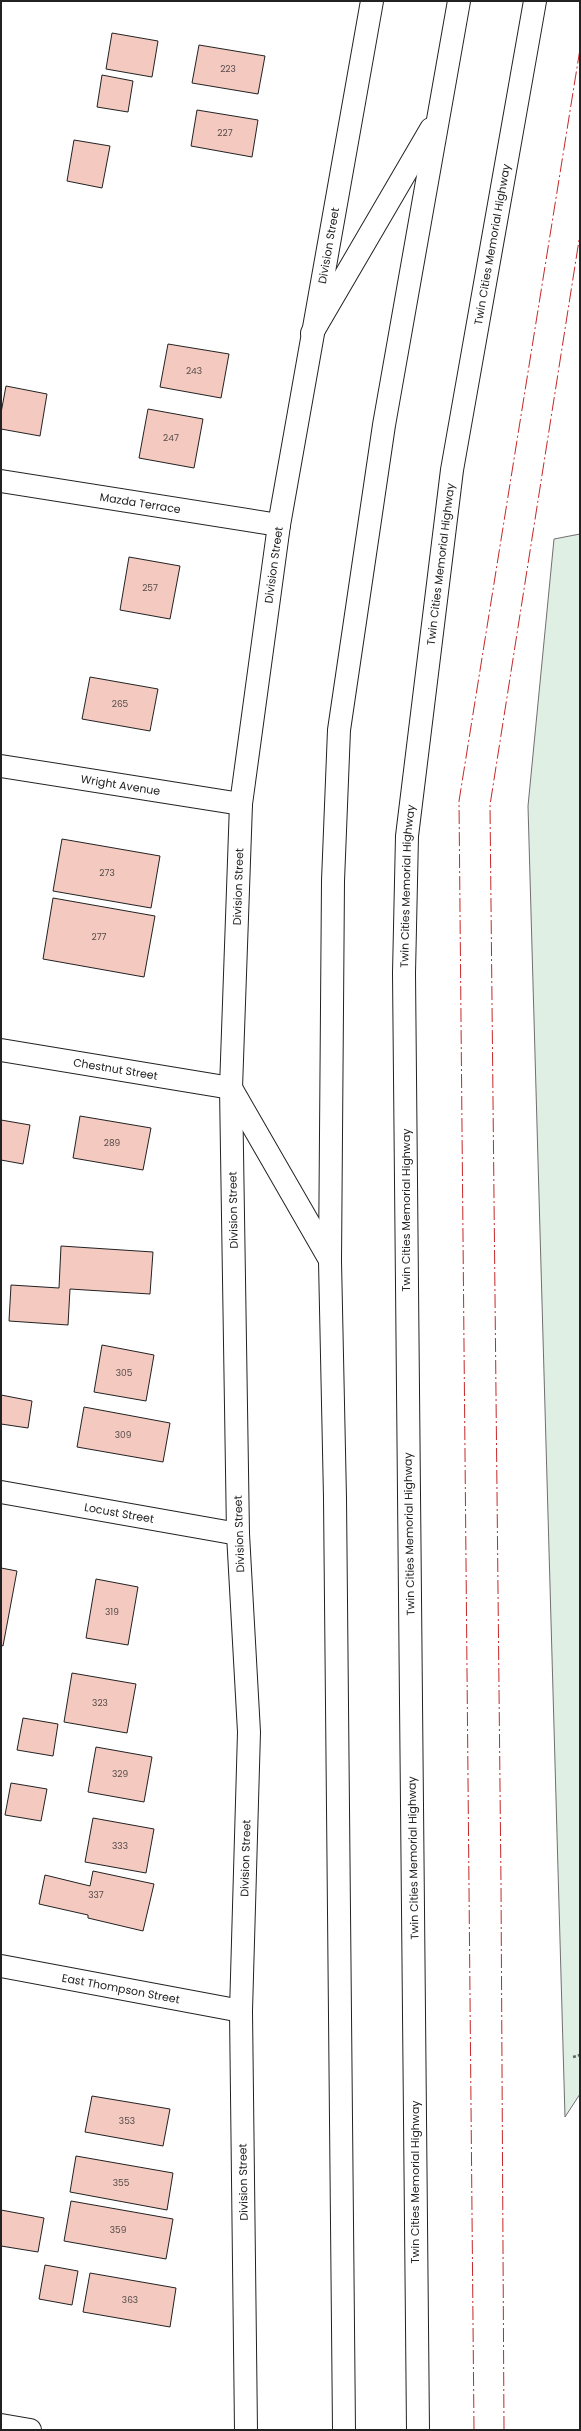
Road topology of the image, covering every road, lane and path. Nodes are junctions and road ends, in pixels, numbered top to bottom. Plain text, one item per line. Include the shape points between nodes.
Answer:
1 (372, 1) edge
2 (459, 1) edge
3 (535, 1) edge
4 (438, 118) junction
5 (312, 333) junction
6 (1, 481) edge
7 (279, 525) junction
8 (1, 766) edge
9 (240, 804) junction
10 (1, 1050) edge
11 (231, 1088) junction
12 (330, 1261) junction
13 (1, 1492) edge
14 (238, 1534) junction
15 (1, 1966) edge
16 (241, 2011) junction
17 (580, 2055) edge
18 (573, 2057) dead end
19 (1, 2424) edge
20 (30, 2430) edge
21 (246, 2430) edge
22 (344, 2430) edge
23 (418, 2430) edge

1 - 5 main road, Division Street
2 - 4 main road
3 - 23 main road, Twin Cities Memorial Highway via 452,470 407,836 404,973
4 - 5 main road
4 - 12 main road via 384,425 340,730 333,881
5 - 7 main road, Division Street
6 - 7 main road, Mazda Terrace
7 - 9 main road, Division Street
8 - 9 main road, Wright Avenue
9 - 11 main road, Division Street
10 - 11 main road, Chestnut Street
11 - 12 main road
11 - 14 main road, Division Street
12 - 22 main road via 335,1506
13 - 14 main road, Locust Street
14 - 16 main road, Division Street via 249,1732
15 - 16 main road, East Thompson Street
16 - 21 main road, Division Street
17 - 18 path
19 - 20 main road

